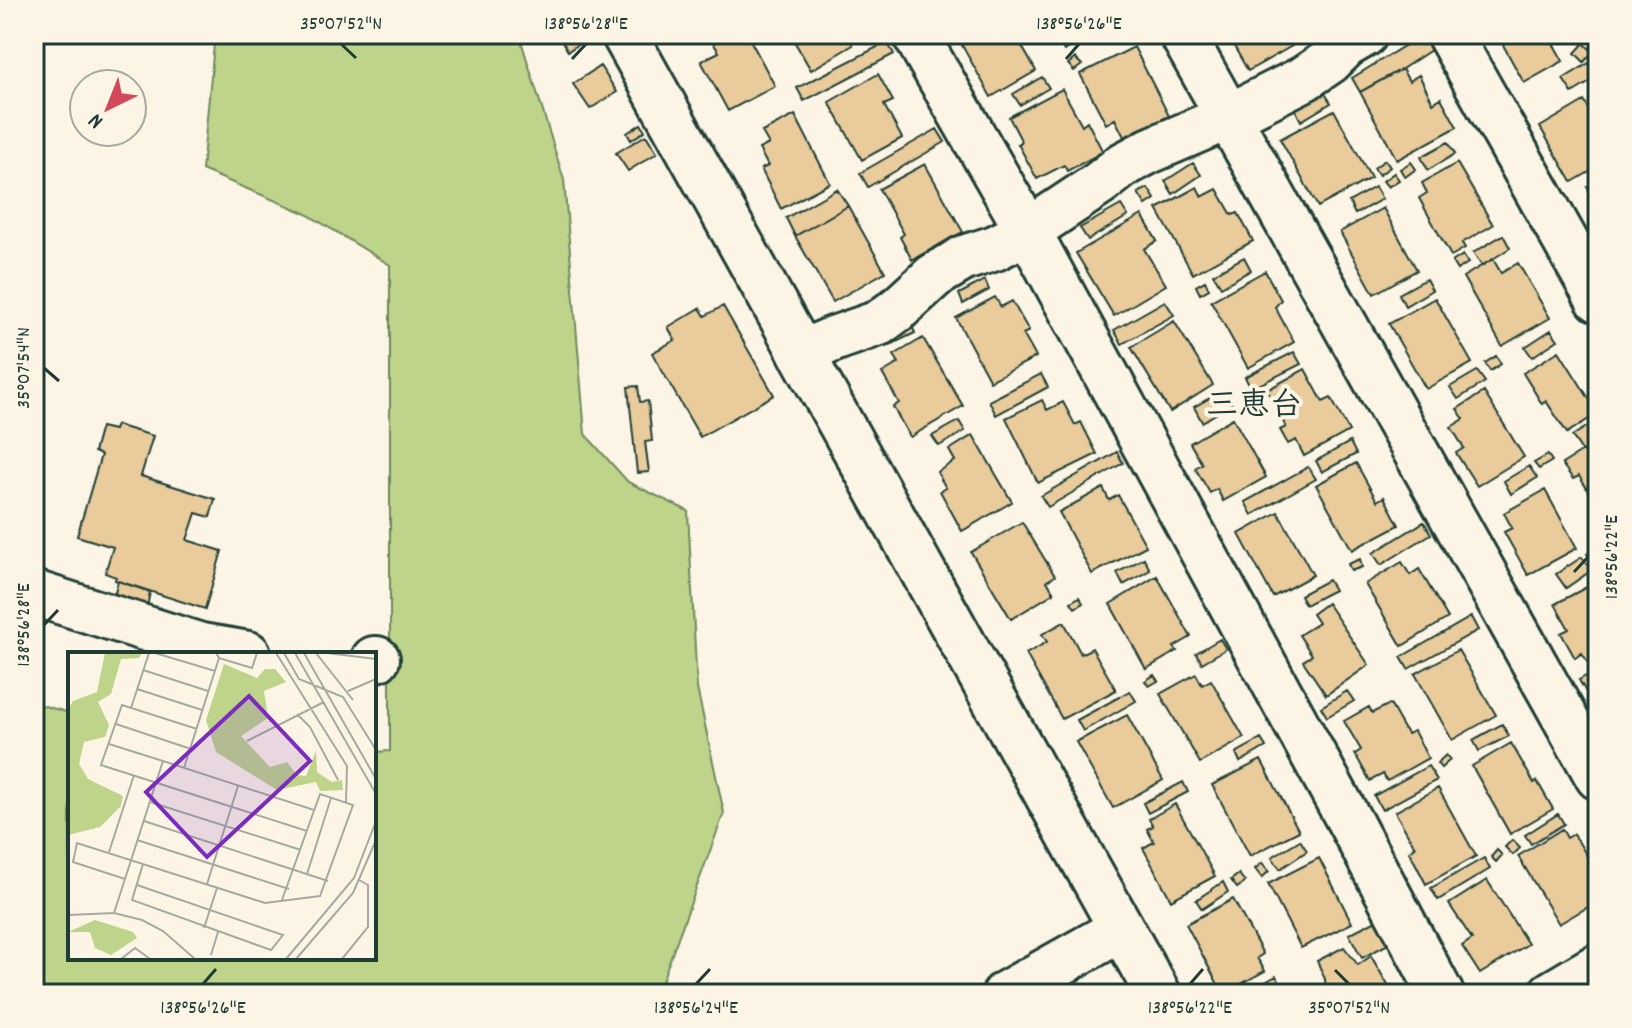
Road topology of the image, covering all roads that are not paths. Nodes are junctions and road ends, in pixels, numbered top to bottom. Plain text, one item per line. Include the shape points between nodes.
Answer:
1 (624, 34) edge
2 (915, 34) edge
3 (1182, 34) edge
4 (1365, 34) edge
5 (1449, 34) edge
6 (1228, 117) junction
7 (1028, 231) junction
8 (1598, 299) edge
9 (801, 353) junction
10 (34, 593) edge
11 (236, 652) edge
12 (1598, 777) edge
13 (1121, 929) junction
14 (1598, 966) edge
15 (1005, 994) edge
16 (1158, 994) edge
17 (1441, 994) edge
18 (1551, 994) edge

1 - 9 street
2 - 7 street
3 - 6 street
4 - 6 street via 1305,78
5 - 8 street
6 - 7 street via 1123,165
6 - 12 street
7 - 9 street via 934,276 879,323
7 - 17 street
9 - 13 street
10 - 11 street via 201,646
13 - 15 street
13 - 16 street
14 - 18 street

